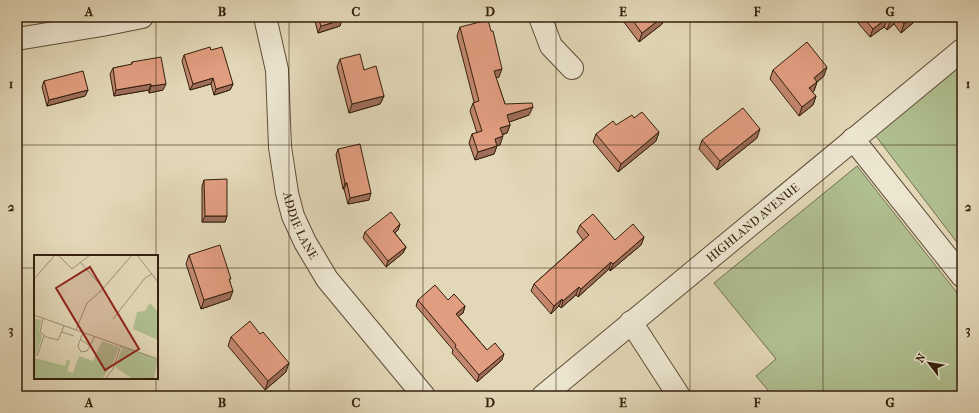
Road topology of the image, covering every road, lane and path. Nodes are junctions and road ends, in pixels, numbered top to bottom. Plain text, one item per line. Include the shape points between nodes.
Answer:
1 (142, 17) edge
2 (264, 17) edge
3 (540, 17) edge
4 (17, 39) edge
5 (962, 50) edge
6 (572, 68) dead end
7 (853, 139) junction
8 (962, 276) edge
9 (631, 322) junction
10 (424, 396) edge
11 (543, 396) edge
12 (679, 396) edge

1 - 4 street
2 - 10 street, ADDIE LANE via 277,70 280,146 293,216 327,279
3 - 6 street via 551,46
5 - 7 street, HIGHLAND AVENUE
7 - 8 street
7 - 9 street, HIGHLAND AVENUE
9 - 11 street, HIGHLAND AVENUE
9 - 12 street

